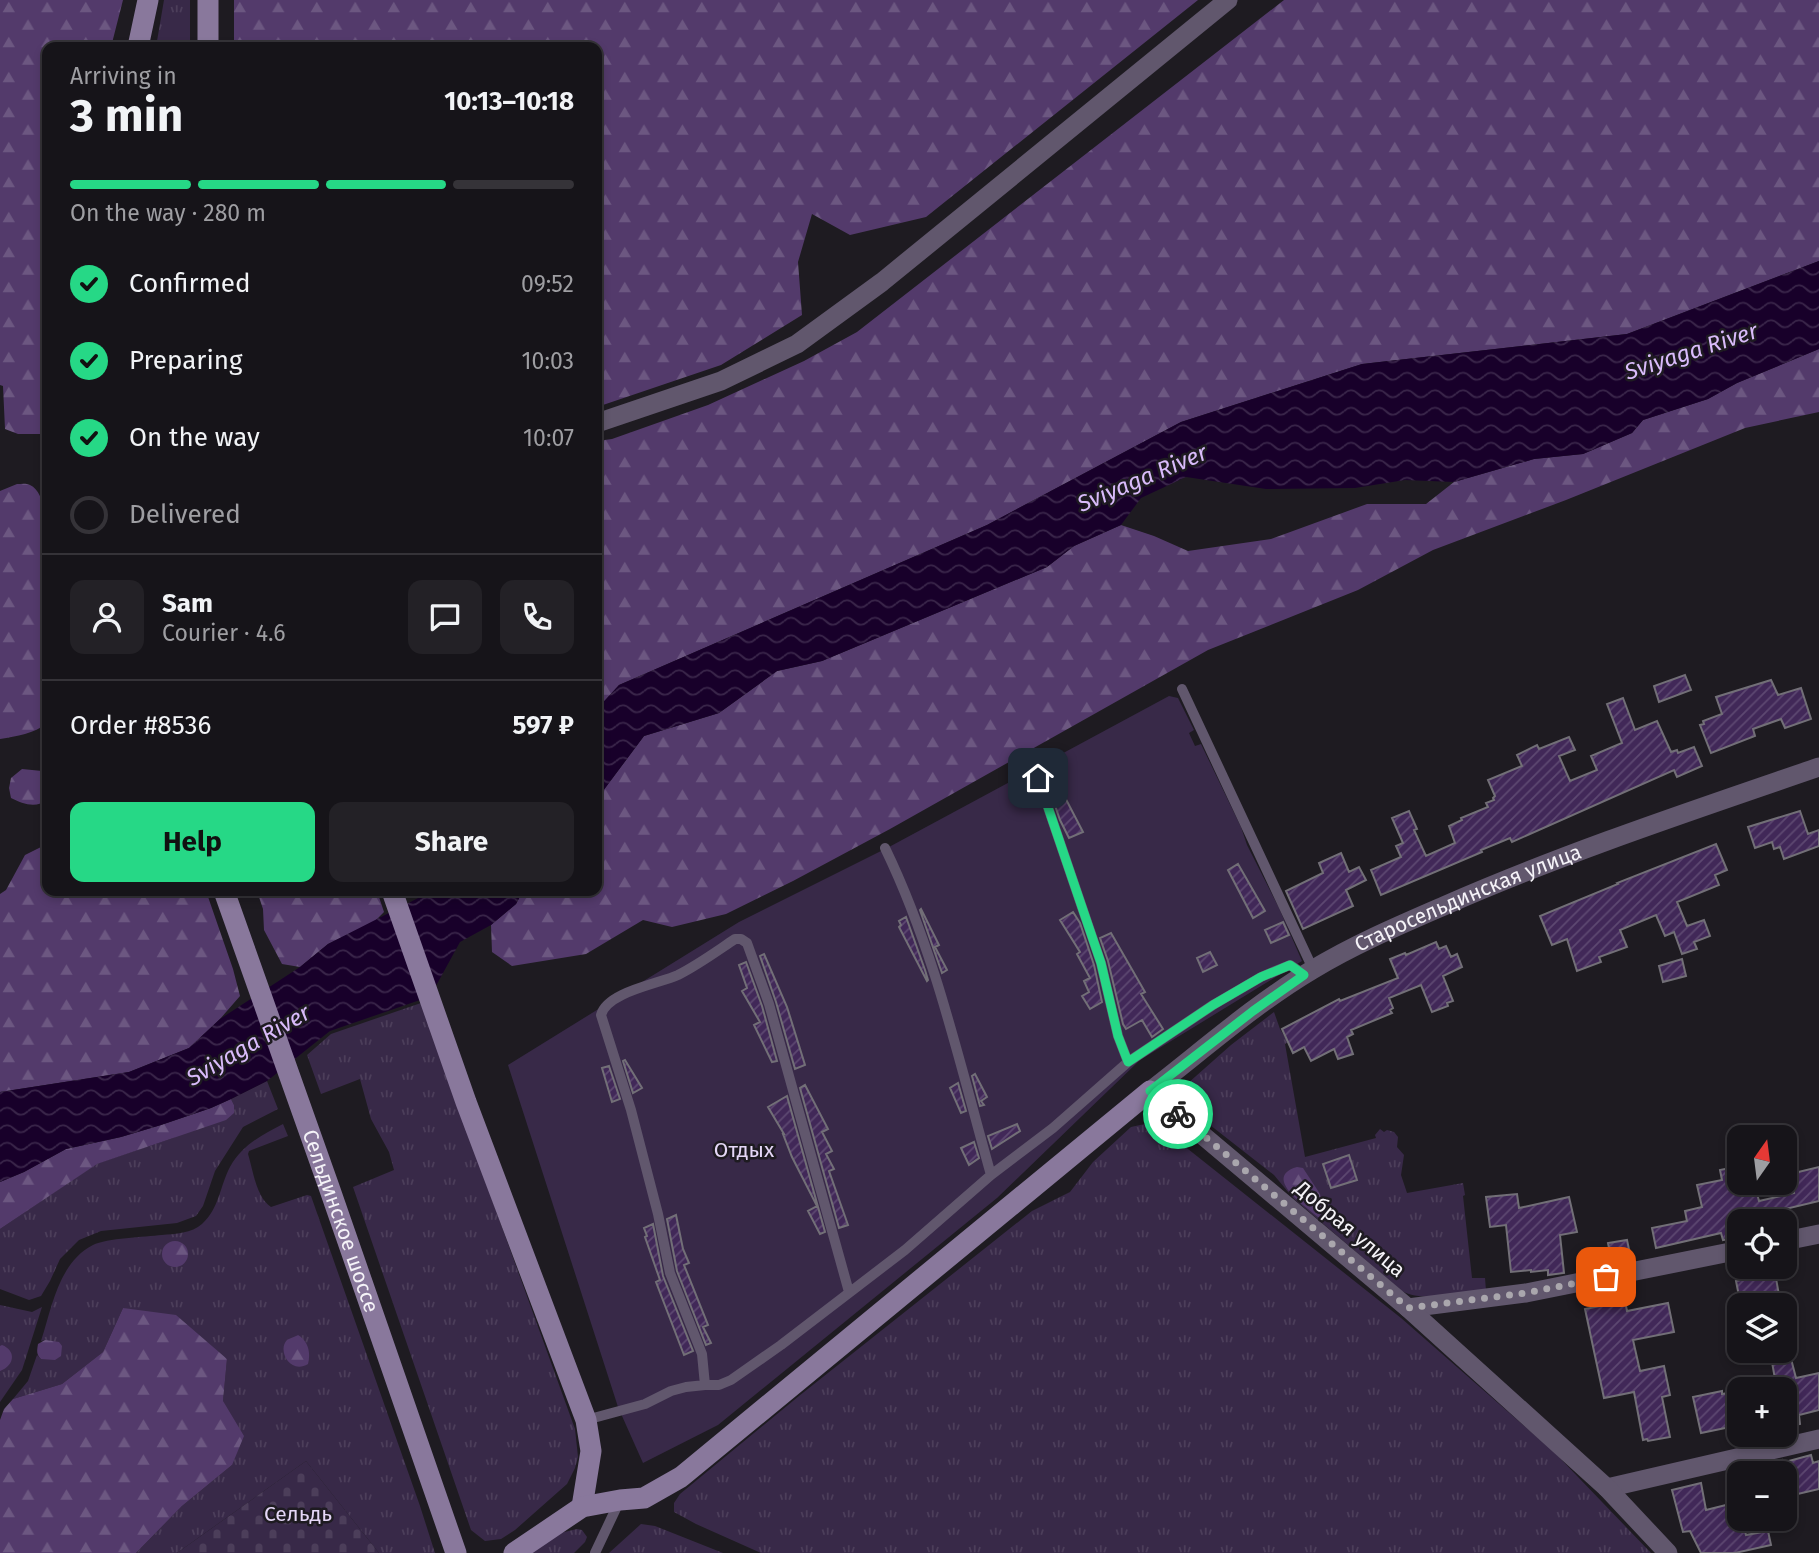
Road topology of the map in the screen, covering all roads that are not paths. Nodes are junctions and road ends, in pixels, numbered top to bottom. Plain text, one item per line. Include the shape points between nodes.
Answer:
1 (148, 0) edge
2 (208, 0) edge
3 (1228, 0) edge
4 (139, 42) edge
5 (208, 42) edge
6 (602, 421) edge
7 (1182, 689) dead end
8 (1819, 767) edge
9 (1038, 778) dead end
10 (886, 848) dead end
11 (226, 896) edge
12 (394, 896) edge
13 (1309, 972) junction
14 (1128, 1062) junction
15 (1150, 1091) junction
16 (991, 1175) junction
17 (1819, 1234) edge
18 (1797, 1239) edge
19 (1727, 1253) edge
20 (849, 1292) junction
21 (1408, 1308) junction
22 (705, 1385) junction
23 (586, 1420) junction
24 (1819, 1439) edge
25 (1607, 1488) junction
26 (620, 1500) junction
27 (582, 1507) junction
28 (456, 1553) edge
29 (514, 1553) edge
30 (595, 1553) edge
31 (1668, 1553) edge

1 - 4 main road
2 - 5 main road
3 - 6 street via 882,282 797,344 721,381
7 - 13 lane
8 - 13 street, Старосельдинская улица via 1508,878 1368,939
9 - 14 lane via 1101,963
10 - 16 lane via 940,993
11 - 28 main road, Сельдинское шоссе
12 - 23 main road
13 - 14 lane via 1290,965 1261,977
13 - 15 street, Старосельдинская улица
14 - 16 lane
15 - 21 street, Добрая улица
15 - 26 main road via 681,1477 643,1498
16 - 20 lane via 905,1251
17 - 18 street
19 - 21 street via 1526,1293
20 - 22 lane via 731,1380
20 - 22 lane via 769,1004 747,943 736,939 679,974 608,1003 601,1015 638,1136 670,1273 702,1354
21 - 25 street, Добрая улица
22 - 23 lane via 671,1391 645,1404
23 - 27 main road via 592,1451
24 - 25 street
25 - 31 street, Добрая улица
26 - 27 main road
26 - 30 lane
27 - 29 main road

